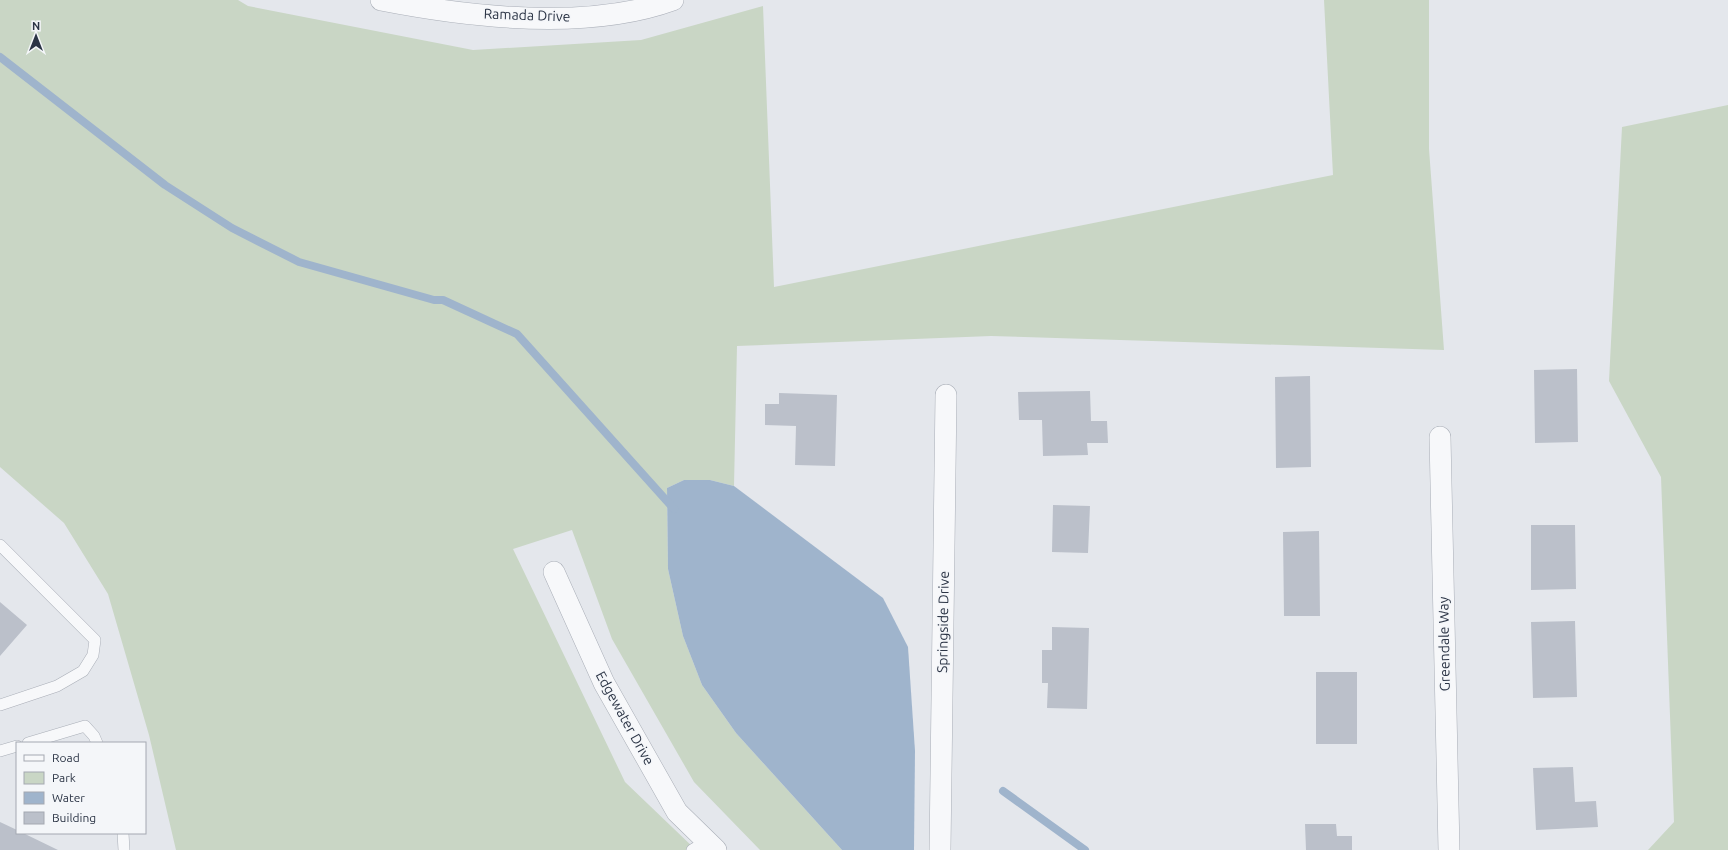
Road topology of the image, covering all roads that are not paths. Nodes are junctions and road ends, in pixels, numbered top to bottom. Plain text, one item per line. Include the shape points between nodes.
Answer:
1 (381, 0) edge
2 (673, 0) edge
3 (946, 395) dead end
4 (1440, 438) dead end
5 (0, 545) edge
6 (554, 572) dead end
7 (0, 705) edge
8 (31, 742) edge
9 (97, 742) edge
10 (16, 746) edge
11 (0, 751) edge
12 (123, 834) edge
13 (705, 847) edge
14 (124, 850) edge
15 (940, 850) edge
16 (1449, 850) edge

1 - 2 street, Ramada Drive via 417,7 513,17 574,18 621,13
3 - 15 street, Springside Drive
4 - 16 street, Greendale Way
5 - 7 lane via 95,640 93,656 83,671 57,686
6 - 13 street, Edgewater Drive via 604,682 677,812
8 - 9 lane via 85,726
10 - 11 lane
12 - 14 lane

